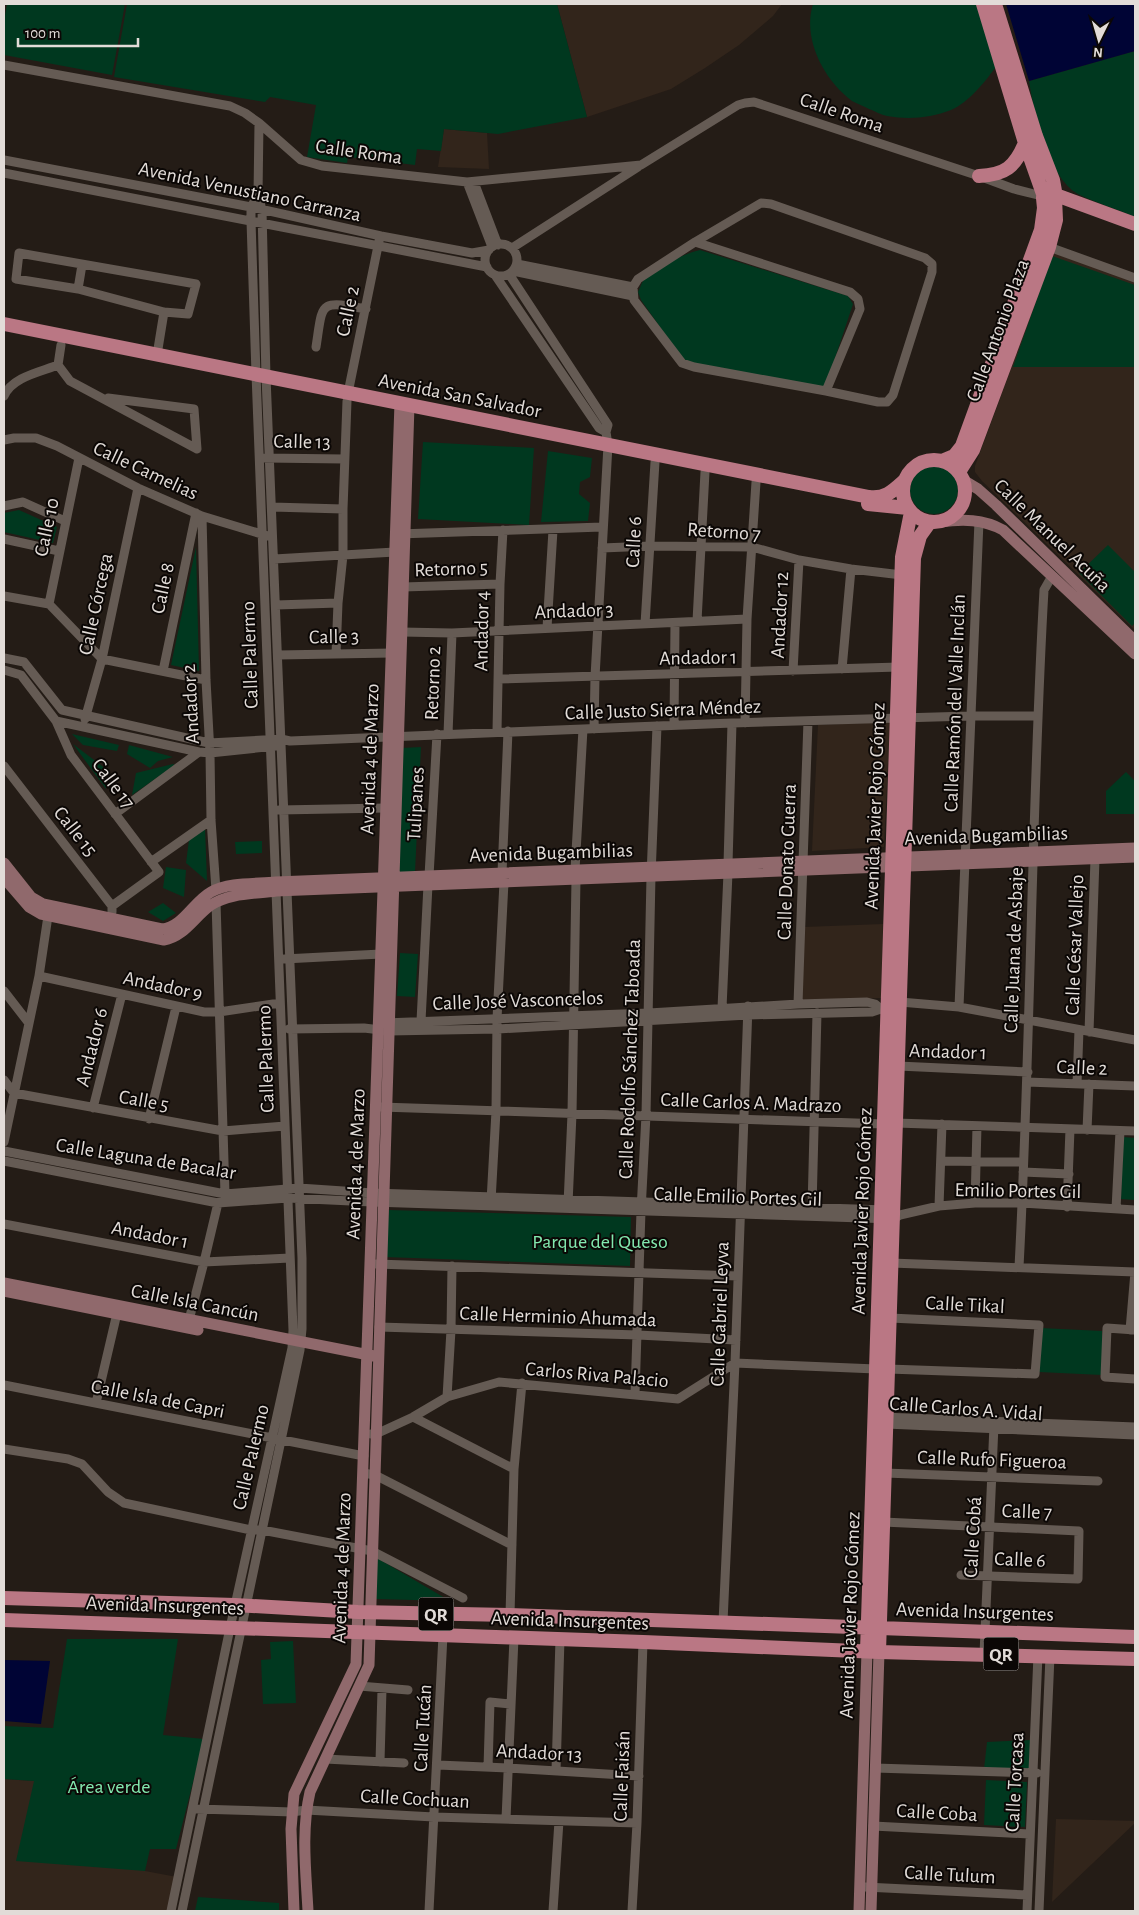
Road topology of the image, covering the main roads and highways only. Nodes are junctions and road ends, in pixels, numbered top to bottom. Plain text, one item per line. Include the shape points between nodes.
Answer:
1 (983, 4) edge
2 (995, 4) edge
3 (1025, 143) junction
4 (979, 176) road end
5 (1049, 195) junction
6 (1135, 224) edge
7 (4, 324) edge
8 (4, 334) edge
9 (261, 380) junction
10 (404, 408) junction
11 (607, 443) junction
12 (942, 460) junction
13 (961, 476) junction
14 (904, 481) junction
15 (909, 510) junction
16 (935, 522) junction
17 (400, 534) junction
18 (908, 558) junction
19 (1135, 641) edge
20 (1135, 654) edge
21 (903, 718) junction
22 (394, 737) junction
23 (1135, 848) edge
24 (1033, 857) junction
25 (1135, 857) edge
26 (898, 862) junction
27 (4, 863) edge
28 (4, 878) edge
29 (389, 882) junction
30 (282, 886) junction
31 (65, 914) junction
32 (890, 1007) junction
33 (384, 1027) junction
34 (890, 1123) junction
35 (890, 1214) junction
36 (376, 1264) junction
37 (4, 1283) edge
38 (4, 1292) edge
39 (117, 1310) junction
40 (296, 1345) junction
41 (373, 1360) junction
42 (882, 1369) junction
43 (882, 1420) junction
44 (370, 1434) junction
45 (369, 1474) junction
46 (4, 1598) edge
47 (364, 1612) junction
48 (496, 1615) junction
49 (4, 1620) edge
50 (874, 1628) junction
51 (364, 1633) junction
52 (495, 1637) junction
53 (1135, 1637) edge
54 (873, 1652) junction
55 (1135, 1659) edge
56 (866, 1888) junction
57 (294, 1911) edge
58 (308, 1911) edge
59 (859, 1911) edge
60 (871, 1911) edge

1 - 3 main road, Calle Antonio Plaza
2 - 5 main road, Calle Antonio Plaza via 1053,180
3 - 4 main road via 1019,159 1004,171 992,176
3 - 5 main road, Calle Antonio Plaza
5 - 6 main road
5 - 12 main road, Calle Antonio Plaza via 1042,230 962,446 954,456
5 - 13 main road, Calle Antonio Plaza via 1056,220 1049,247
7 - 9 main road, Avenida San Salvador
8 - 9 main road, Avenida San Salvador
9 - 10 main road, Avenida San Salvador
10 - 11 main road, Avenida San Salvador
10 - 17 main road, Avenida 4 de Marzo
11 - 14 main road, Avenida San Salvador via 875,498 892,492
11 - 15 main road, Avenida San Salvador via 655,462
12 - 13 main road via 952,465
12 - 14 main road via 924,461 908,472
13 - 16 main road via 966,489 959,510 951,517
13 - 19 main road, Calle Manuel Acuña via 996,505
14 - 15 main road via 902,490
15 - 16 main road via 923,520
15 - 18 main road, Avenida Javier Rojo Gómez
16 - 18 main road, Avenida Javier Rojo Gómez via 920,536
16 - 20 main road, Calle Manuel Acuña via 979,521 1007,532
17 - 22 main road, Avenida 4 de Marzo via 404,587
17 - 22 main road, Avenida 4 de Marzo via 395,552 392,653
18 - 21 main road, Avenida Javier Rojo Gómez
18 - 21 main road, Avenida Javier Rojo Gómez via 902,575 899,667
21 - 26 main road, Avenida Javier Rojo Gómez
22 - 29 main road, Avenida 4 de Marzo
22 - 29 main road, Avenida 4 de Marzo via 386,808
23 - 24 main road, Avenida Bugambilias
24 - 25 main road, Avenida Bugambilias
24 - 26 main road, Avenida Bugambilias
26 - 29 main road, Avenida Bugambilias
26 - 32 main road, Avenida Javier Rojo Gómez
27 - 31 main road, Avenida Bugambilias via 36,901
28 - 31 main road, Avenida Bugambilias via 29,907 48,916
29 - 30 main road, Avenida Bugambilias
29 - 33 main road, Avenida 4 de Marzo
29 - 33 main road, Avenida 4 de Marzo via 381,954
30 - 31 main road, Avenida Bugambilias via 226,886 204,896 178,923 168,928
30 - 31 main road, Avenida Bugambilias via 216,902 175,937 164,940
32 - 34 main road, Avenida Javier Rojo Gómez
32 - 34 main road, Avenida Javier Rojo Gómez via 898,1066
33 - 36 main road, Avenida 4 de Marzo
34 - 35 main road, Avenida Javier Rojo Gómez
35 - 42 main road, Avenida Javier Rojo Gómez
35 - 42 main road, Avenida Javier Rojo Gómez via 890,1318
36 - 41 main road, Avenida 4 de Marzo
36 - 41 main road, Avenida 4 de Marzo via 379,1327
37 - 39 main road, Calle Isla Cancún
38 - 39 main road, Calle Isla Cancún
39 - 40 main road, Calle Isla Cancún
39 - 40 main road, Calle Isla Cancún via 189,1320
40 - 41 main road, Calle Isla Cancún
41 - 44 main road, Avenida 4 de Marzo
42 - 43 main road, Avenida Javier Rojo Gómez
43 - 50 main road, Avenida Javier Rojo Gómez
43 - 50 main road, Avenida Javier Rojo Gómez via 885,1473
44 - 45 main road, Avenida 4 de Marzo
44 - 45 main road, Avenida 4 de Marzo via 364,1456
45 - 47 main road, Avenida 4 de Marzo
46 - 47 main road, Avenida Insurgentes / QR
47 - 48 main road, Avenida Insurgentes / QR
47 - 51 main road, Avenida 4 de Marzo
48 - 50 main road, Avenida Insurgentes / QR
48 - 52 main road
49 - 51 main road, Avenida Insurgentes / QR
50 - 53 main road, Avenida Insurgentes / QR
50 - 54 main road, Avenida Javier Rojo Gómez
51 - 52 main road, Avenida Insurgentes / QR
51 - 57 main road, Avenida 4 de Marzo via 356,1664 294,1794 291,1829
51 - 58 main road, Avenida 4 de Marzo via 369,1665 310,1792 306,1810
52 - 54 main road, Avenida Insurgentes / QR
54 - 55 main road, Avenida Insurgentes / QR
54 - 56 main road, Avenida Javier Rojo Gómez
54 - 56 main road, Avenida Javier Rojo Gómez via 875,1768
56 - 59 main road, Avenida Javier Rojo Gómez
56 - 60 main road, Avenida Javier Rojo Gómez

